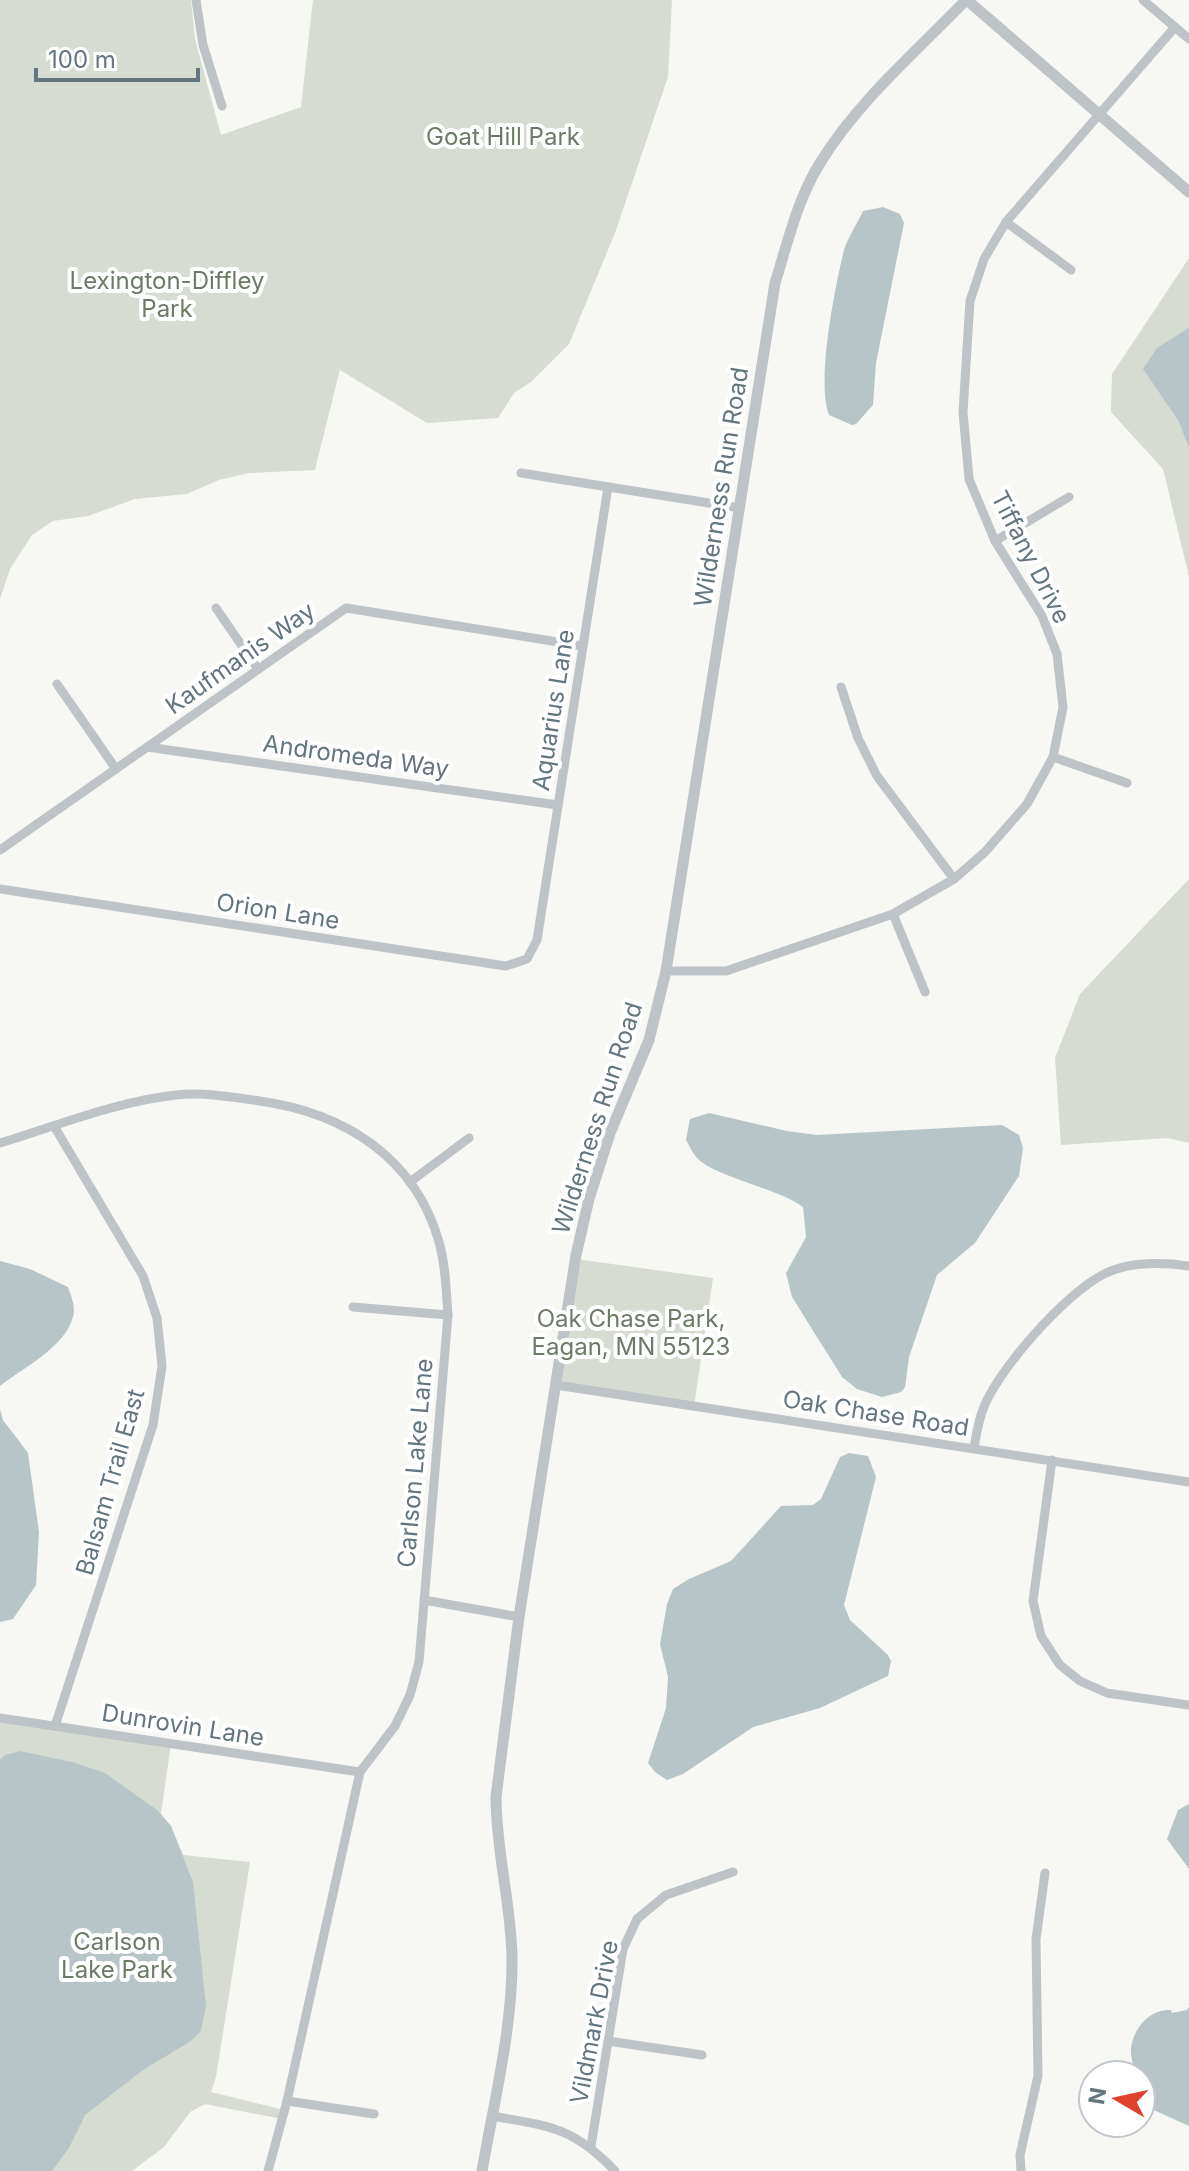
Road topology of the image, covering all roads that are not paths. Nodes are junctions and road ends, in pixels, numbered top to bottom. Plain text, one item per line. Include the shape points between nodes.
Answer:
1 (196, 0) edge
2 (966, 0) edge
3 (1143, 0) edge
4 (1175, 27) junction
5 (1189, 39) edge
6 (222, 106) dead end
7 (1099, 113) junction
8 (1189, 192) edge
9 (1006, 222) junction
10 (1071, 270) dead end
11 (521, 473) dead end
12 (608, 487) junction
13 (1069, 497) dead end
14 (740, 508) junction
15 (995, 541) junction
16 (216, 608) dead end
17 (583, 646) junction
18 (258, 669) junction
19 (57, 684) dead end
20 (841, 687) dead end
21 (147, 747) junction
22 (1053, 757) junction
23 (116, 769) junction
24 (1127, 783) dead end
25 (558, 805) junction
26 (0, 850) edge
27 (954, 879) junction
28 (0, 889) edge
29 (893, 914) junction
30 (537, 940) joint
31 (666, 971) junction
32 (925, 992) dead end
33 (54, 1126) junction
34 (469, 1138) dead end
35 (0, 1143) edge
36 (410, 1182) junction
37 (1189, 1266) edge
38 (353, 1307) dead end
39 (448, 1315) junction
40 (556, 1385) junction
41 (974, 1448) junction
42 (1052, 1460) junction
43 (1189, 1482) edge
44 (424, 1600) junction
45 (519, 1617) junction
46 (1189, 1705) edge
47 (0, 1718) edge
48 (55, 1726) junction
49 (360, 1772) junction
50 (733, 1872) dead end
51 (1045, 1873) dead end
52 (608, 2041) junction
53 (702, 2055) dead end
54 (287, 2101) junction
55 (374, 2114) dead end
56 (492, 2116) junction
57 (591, 2146) junction
58 (268, 2171) edge
59 (482, 2171) edge
60 (615, 2171) edge
61 (1021, 2171) edge

1 - 6 street
2 - 7 street
2 - 14 street, Wilderness Run Road via 849,120 798,206 775,283
3 - 4 street
4 - 5 street
4 - 7 street, Tiffany Drive
7 - 8 street
7 - 9 street, Tiffany Drive
9 - 10 street
9 - 15 street, Tiffany Drive via 984,259 970,301 963,412 969,479
11 - 12 street
12 - 14 street
12 - 17 street, Aquarius Lane
13 - 15 street
14 - 31 street, Wilderness Run Road
15 - 22 street, Tiffany Drive via 1042,616 1057,654 1063,707
16 - 18 street
17 - 18 street, Kaufmanis Way via 346,608
17 - 25 street, Aquarius Lane
18 - 21 street, Kaufmanis Way
19 - 23 street
20 - 27 street via 877,776
21 - 23 street, Kaufmanis Way
21 - 25 street, Andromeda Way
22 - 24 street
22 - 27 street, Tiffany Drive via 1026,805
23 - 26 street, Kaufmanis Way
25 - 30 street, Aquarius Lane
27 - 29 street, Tiffany Drive
28 - 30 street, Orion Lane via 506,966 527,959
29 - 31 street, Tiffany Drive via 726,971
29 - 32 street
31 - 40 street, Wilderness Run Road via 649,1040 589,1199
33 - 35 street, Carlson Lake Lane
33 - 36 street, Carlson Lake Lane via 177,1095 216,1094 280,1104 351,1129
33 - 48 street, Balsam Trail East via 143,1276 157,1318 162,1366 153,1425
34 - 36 street
36 - 39 street, Carlson Lake Lane via 440,1243
37 - 41 street via 1135,1265 1104,1274 1063,1303 998,1380 982,1410
38 - 39 street
39 - 44 street, Carlson Lake Lane
40 - 41 street, Oak Chase Road
40 - 45 street, Wilderness Run Road
41 - 42 street, Oak Chase Road
42 - 43 street, Oak Chase Road
42 - 46 street via 1033,1601 1041,1636 1060,1665 1080,1681 1107,1693
44 - 45 street
44 - 49 street, Carlson Lake Lane via 419,1662 410,1695 395,1726
45 - 56 street, Wilderness Run Road via 496,1797 512,1981
47 - 48 street, Dunrovin Lane
48 - 49 street, Dunrovin Lane
49 - 54 street, Carlson Lake Lane
50 - 52 street, Vildmark Drive via 666,1895 637,1919 623,1949
51 - 61 street via 1036,1939 1038,2076
52 - 53 street
52 - 57 street, Vildmark Drive
54 - 55 street
54 - 58 street, Carlson Lake Lane
56 - 57 street via 551,2126
56 - 59 street, Wilderness Run Road
57 - 60 street

